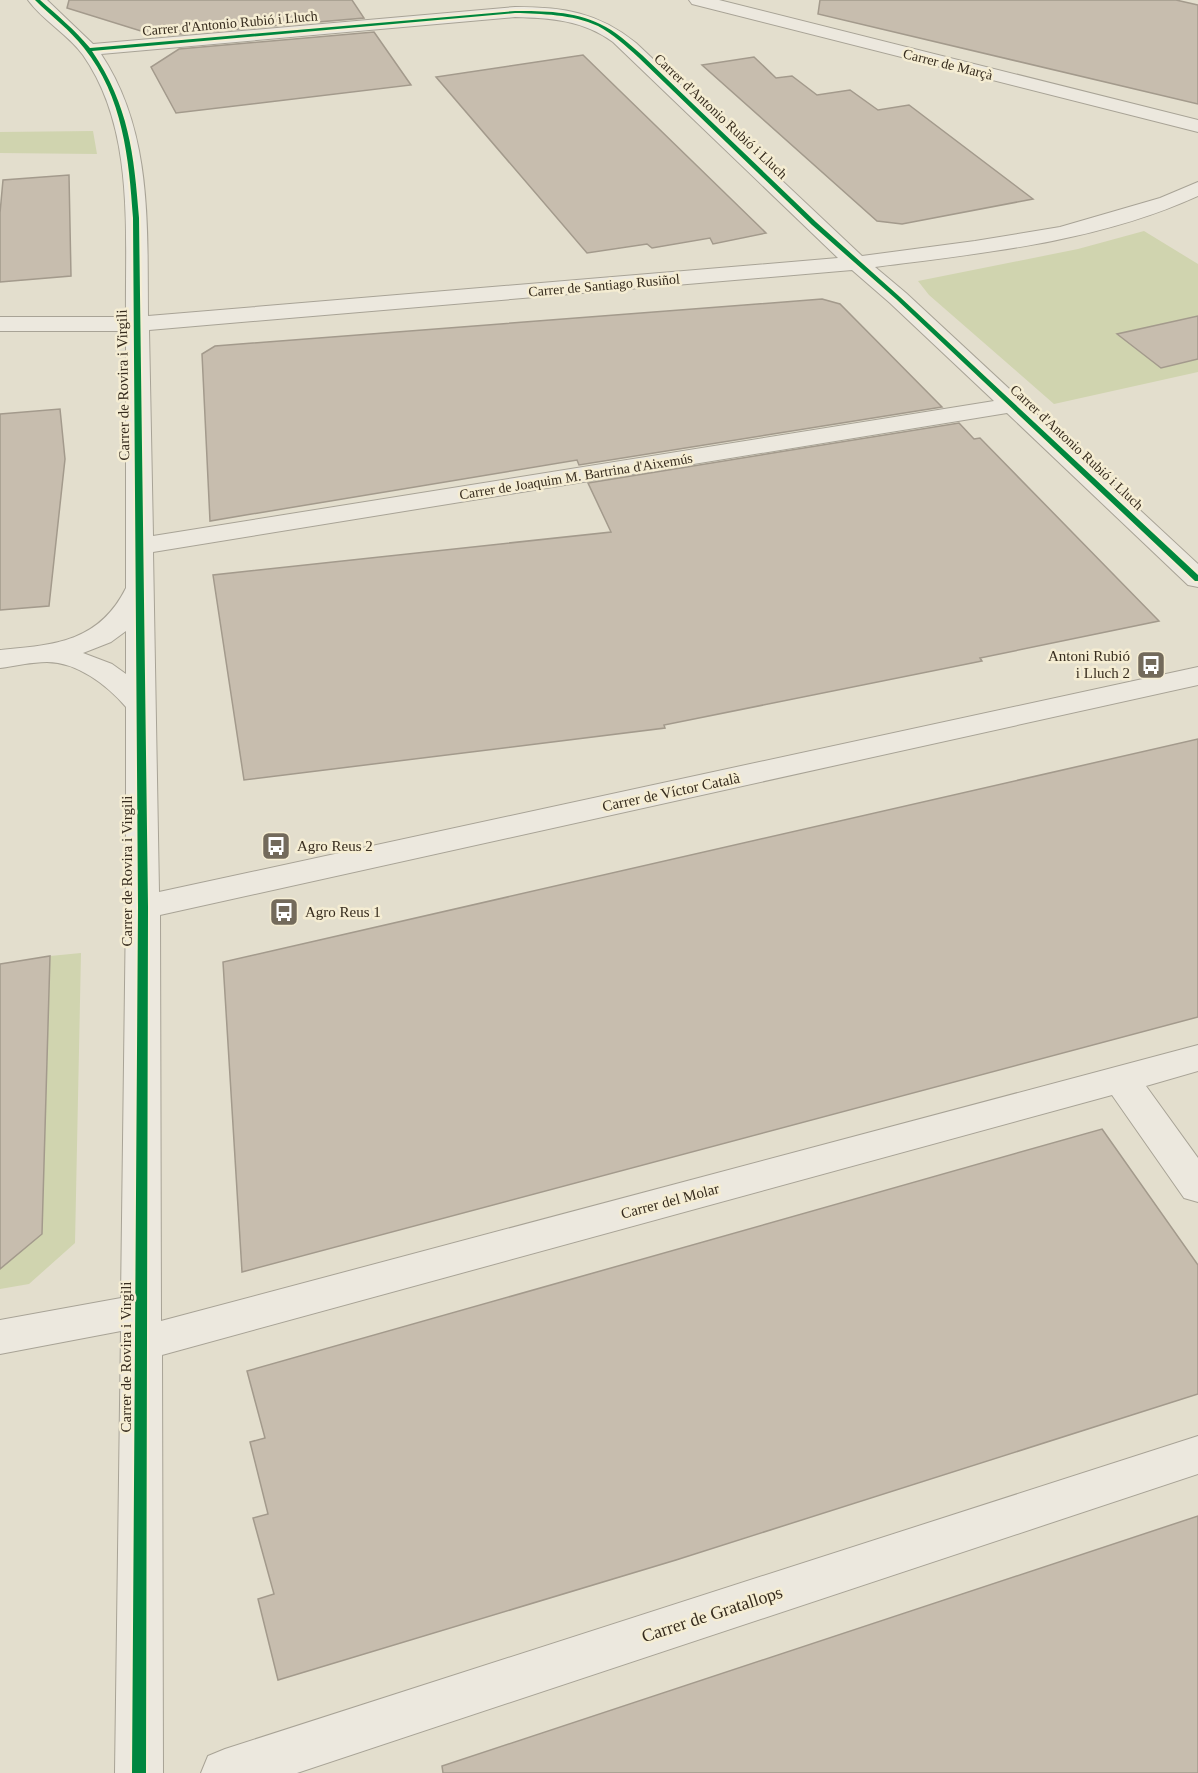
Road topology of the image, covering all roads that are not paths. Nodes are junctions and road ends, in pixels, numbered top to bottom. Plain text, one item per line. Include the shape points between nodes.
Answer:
1 (38, 0) edge
2 (698, 0) edge
3 (89, 50) junction
4 (1198, 126) edge
5 (1198, 188) edge
6 (855, 263) junction
7 (0, 324) edge
8 (138, 324) junction
9 (1013, 405) junction
10 (140, 546) junction
11 (1198, 579) edge
12 (141, 585) junction
13 (48, 654) junction
14 (0, 658) edge
15 (1198, 676) edge
16 (141, 706) junction
17 (143, 907) junction
18 (1198, 1058) edge
19 (1121, 1079) junction
20 (1198, 1186) edge
21 (141, 1327) junction
22 (0, 1337) edge
23 (1198, 1455) edge
24 (139, 1773) edge
25 (225, 1773) edge

1 - 3 street, Carrer de Rovira i Virgili
2 - 4 street, Carrer de Marçà
3 - 6 street, Carrer d'Antonio Rubió i Lluch via 496,13 539,12 584,19 616,36
3 - 8 street, Carrer de Rovira i Virgili via 109,83 131,151
5 - 6 street, Carrer de Santiago Rusiñol via 1167,202 1063,233
6 - 8 street, Carrer de Santiago Rusiñol
6 - 9 street, Carrer d'Antonio Rubió i Lluch
7 - 8 street, Carrer de Santiago Rusiñol
8 - 10 street, Carrer de Rovira i Virgili
9 - 10 street, Carrer de Joaquim M. Bartrina d'Aixemús
9 - 11 street, Carrer d'Antonio Rubió i Lluch
10 - 12 street, Carrer de Rovira i Virgili
12 - 13 street via 124,619 106,634 85,645
12 - 16 street, Carrer de Rovira i Virgili
13 - 14 street
13 - 16 street via 104,671 122,683
15 - 17 street, Carrer de Víctor Català
16 - 17 street, Carrer de Rovira i Virgili
17 - 21 street, Carrer de Rovira i Virgili
18 - 19 street, Carrer del Molar
19 - 20 street
19 - 21 street, Carrer del Molar
21 - 22 street, Carrer del Molar
21 - 24 street, Carrer de Rovira i Virgili
23 - 25 street, Carrer de Gratallops

